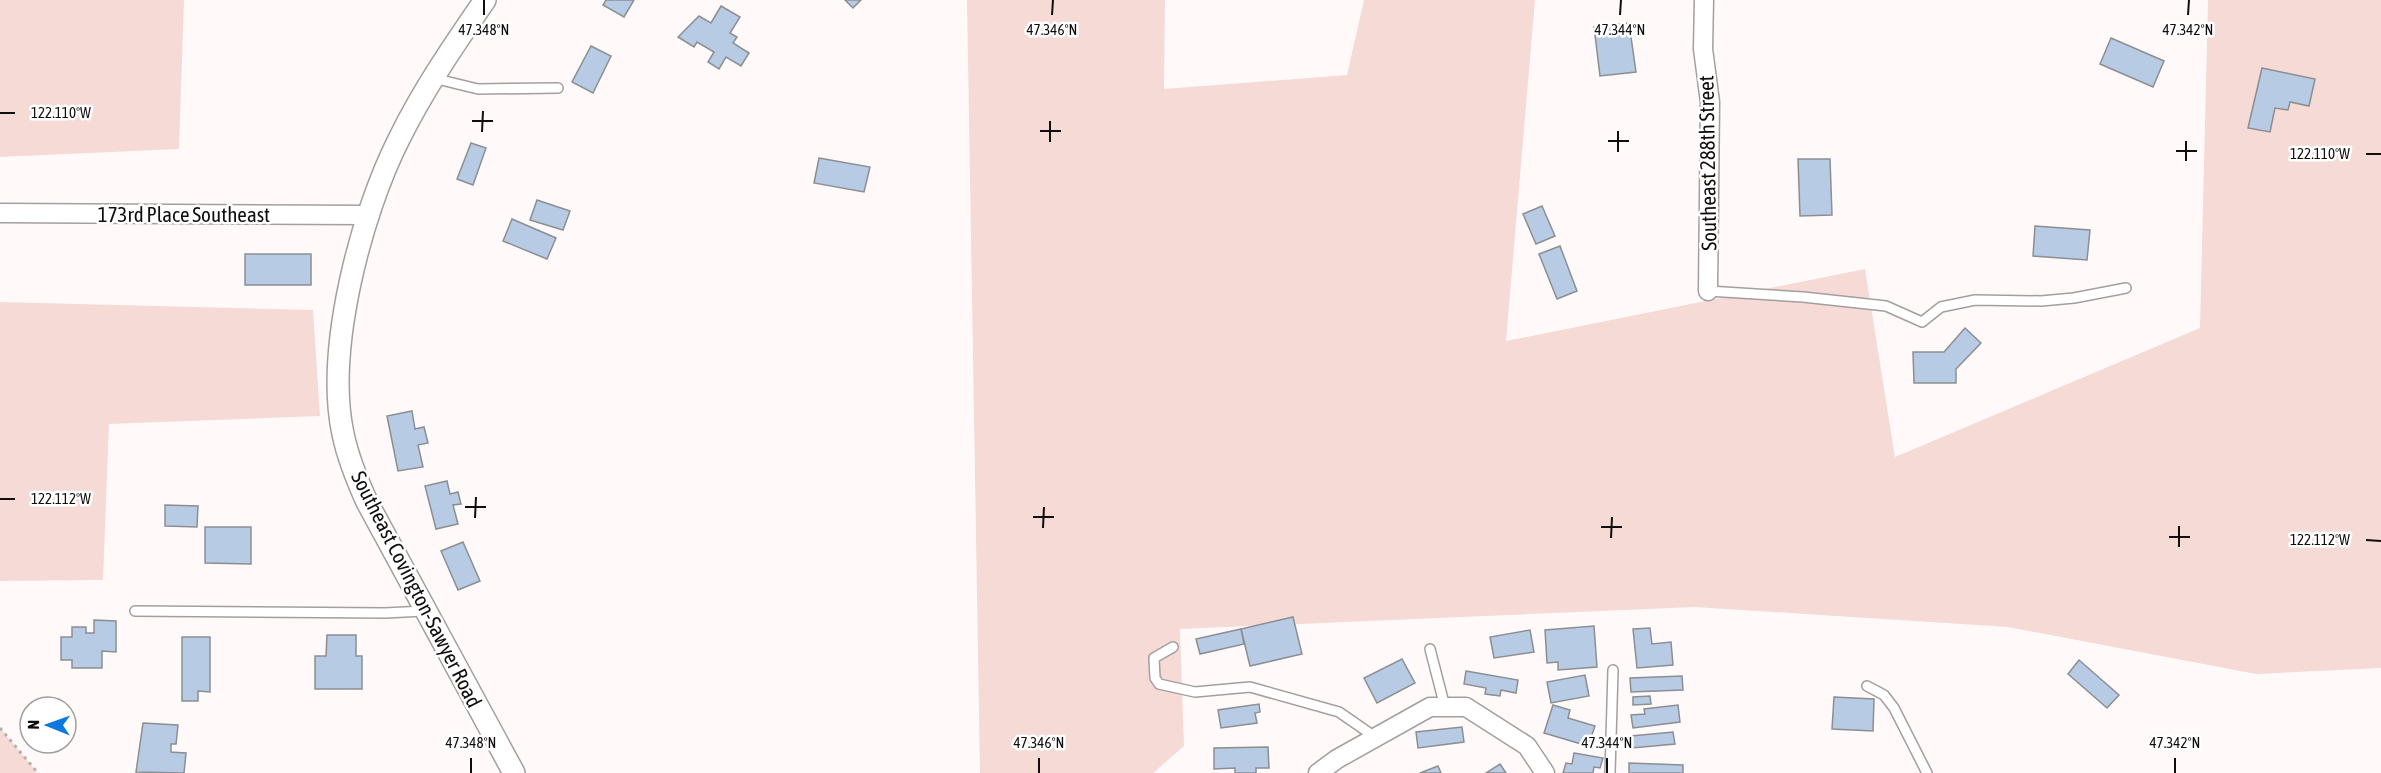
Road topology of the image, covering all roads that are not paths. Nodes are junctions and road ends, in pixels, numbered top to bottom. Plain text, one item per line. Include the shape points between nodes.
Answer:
1 (485, 0) edge
2 (1704, 0) edge
3 (433, 78) junction
4 (558, 88) dead end
5 (0, 213) edge
6 (368, 215) junction
7 (2126, 288) dead end
8 (1708, 291) joint
9 (135, 610) dead end
10 (424, 611) junction
11 (1173, 647) dead end
12 (1430, 649) dead end
13 (1613, 670) dead end
14 (1867, 686) dead end
15 (1446, 707) junction
16 (1375, 737) junction
17 (514, 773) edge
18 (1318, 773) edge
19 (1545, 773) edge
20 (1610, 773) edge
21 (1927, 773) edge

1 - 3 street, Southeast Covington-Sawyer Road
2 - 8 street, Southeast 288th Street via 1703,49 1710,102
3 - 4 lane via 478,89
3 - 6 street, Southeast Covington-Sawyer Road via 395,147
5 - 6 street, 173rd Place Southeast
6 - 10 street, Southeast Covington-Sawyer Road via 341,344 343,433 355,474
7 - 8 lane via 2052,300 1975,300 1941,307 1922,322 1886,306
9 - 10 lane
10 - 17 street, Southeast Covington-Sawyer Road
11 - 16 lane via 1154,658 1159,684 1195,692 1250,687 1339,712
12 - 15 lane
13 - 20 lane
14 - 21 lane via 1884,695 1894,708
15 - 16 street via 1430,707
15 - 19 street via 1466,707 1527,746
16 - 18 street

